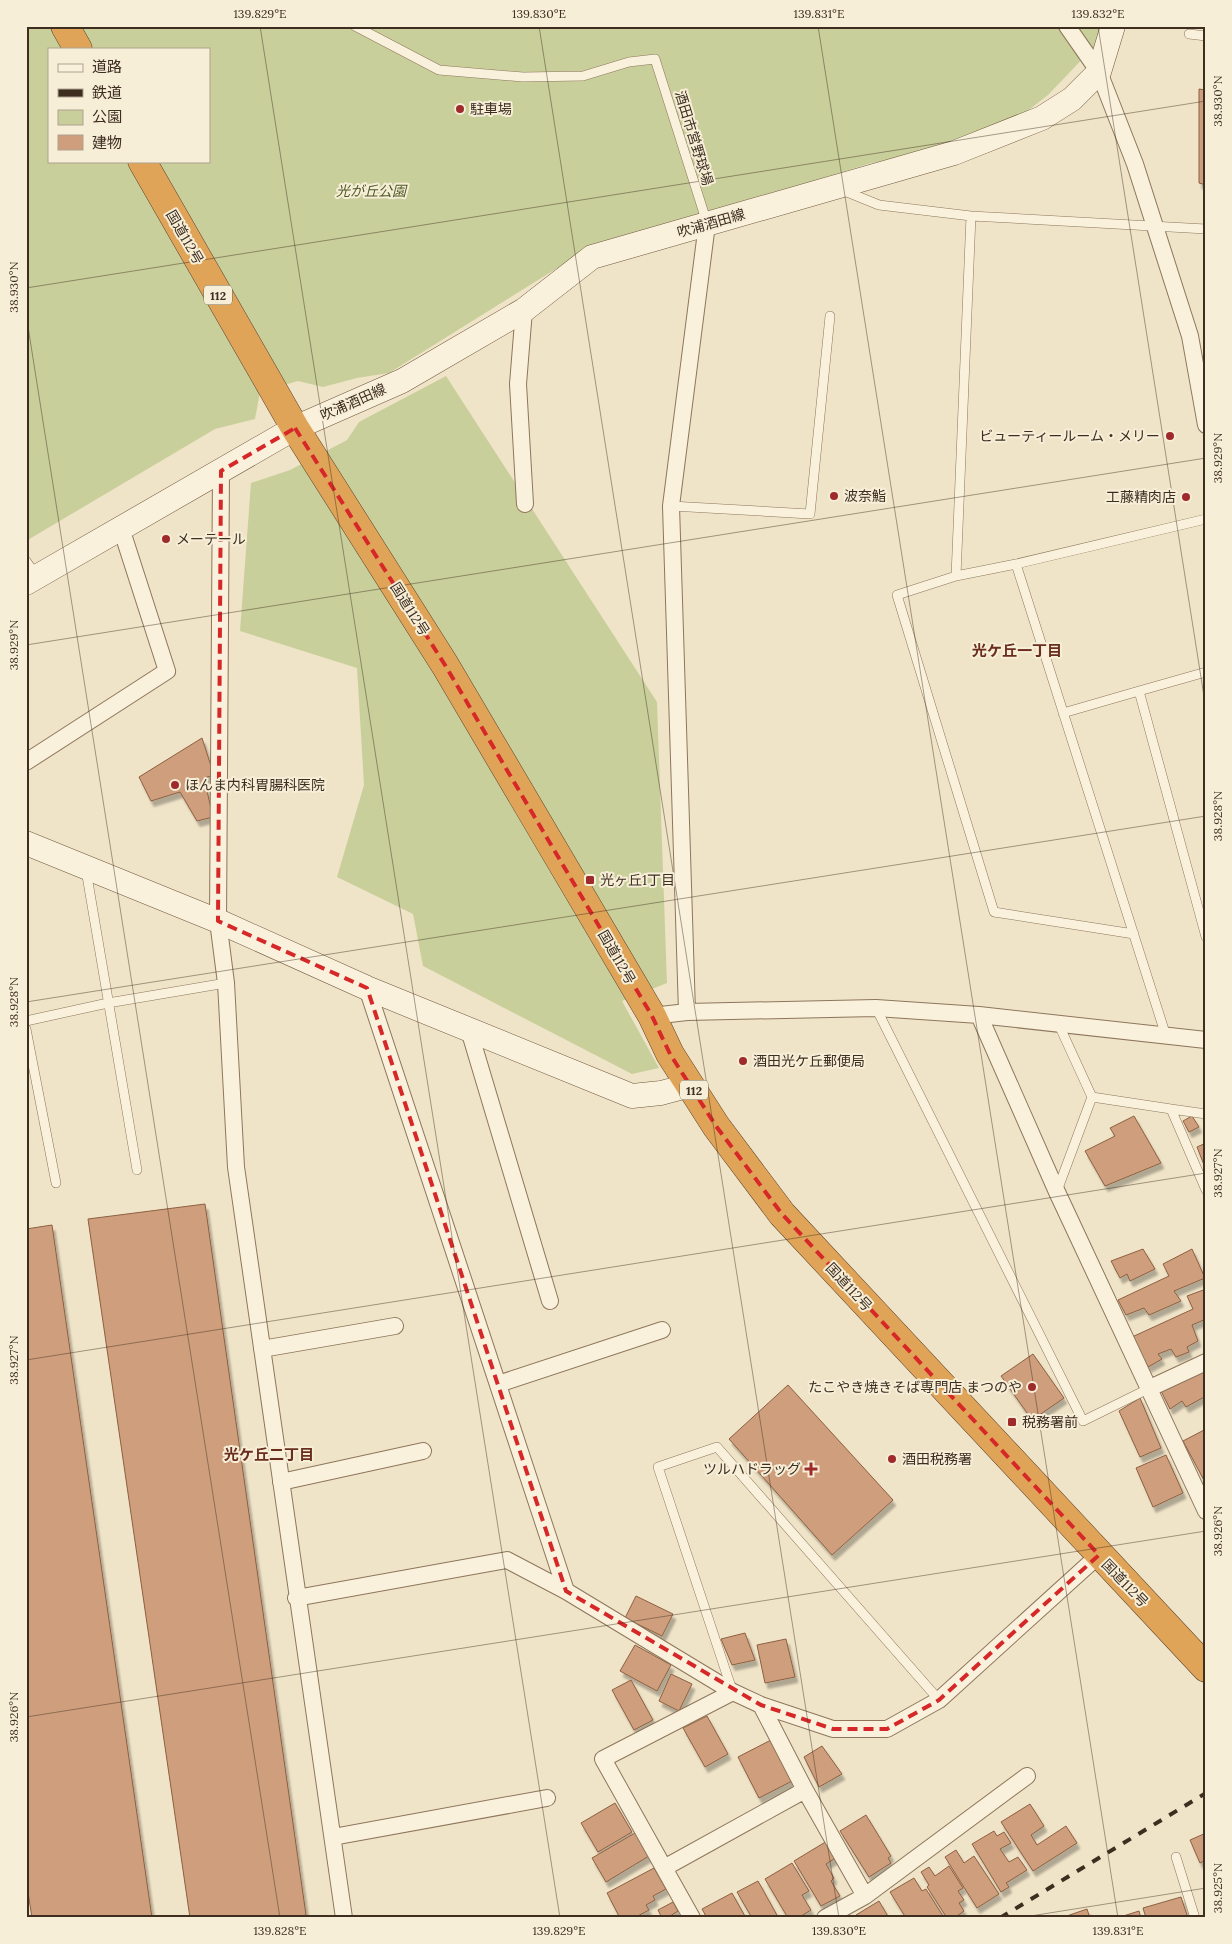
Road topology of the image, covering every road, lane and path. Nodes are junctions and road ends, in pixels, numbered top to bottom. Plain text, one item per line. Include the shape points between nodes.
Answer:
1 (65, 26) edge
2 (355, 26) edge
3 (1067, 26) edge
4 (1113, 26) edge
5 (1189, 34) dead end
6 (1206, 36) edge
7 (77, 48) edge
8 (1099, 72) junction
9 (143, 162) edge
10 (835, 187) junction
11 (971, 216) junction
12 (707, 224) junction
13 (1155, 226) junction
14 (1206, 229) edge
15 (524, 310) junction
16 (830, 316) dead end
17 (1206, 425) edge
18 (294, 428) junction
19 (221, 470) junction
20 (525, 504) dead end
21 (671, 506) junction
22 (1206, 519) edge
23 (121, 528) junction
24 (1016, 564) junction
25 (30, 574) edge
26 (956, 576) junction
27 (1206, 672) edge
28 (1139, 691) junction
29 (1063, 713) junction
30 (26, 762) edge
31 (26, 843) edge
32 (85, 867) junction
33 (218, 921) junction
34 (1134, 934) junction
35 (1206, 937) edge
36 (226, 983) junction
37 (367, 988) junction
38 (108, 1003) junction
39 (876, 1008) junction
40 (686, 1012) junction
41 (979, 1015) junction
42 (652, 1016) junction
43 (26, 1021) edge
44 (1059, 1025) junction
45 (26, 1029) edge
46 (469, 1030) junction
47 (1166, 1036) junction
48 (1206, 1040) edge
49 (691, 1085) junction
50 (1092, 1098) junction
51 (1171, 1108) junction
52 (1206, 1114) edge
53 (137, 1170) dead end
54 (56, 1183) dead end
55 (1206, 1190) edge
56 (1057, 1192) junction
57 (550, 1300) dead end
58 (395, 1326) dead end
59 (662, 1330) dead end
60 (262, 1349) junction
61 (1206, 1362) edge
62 (498, 1384) junction
63 (1148, 1389) junction
64 (423, 1451) dead end
65 (281, 1482) junction
66 (1206, 1511) edge
67 (1099, 1555) junction
68 (566, 1592) junction
69 (296, 1598) junction
70 (1206, 1668) edge
71 (733, 1692) junction
72 (939, 1700) junction
73 (761, 1705) junction
74 (1027, 1776) dead end
75 (805, 1790) junction
76 (547, 1798) dead end
77 (333, 1837) junction
78 (1176, 1857) dead end
79 (664, 1868) junction
80 (866, 1896) junction
81 (344, 1918) edge
82 (692, 1918) edge
83 (825, 1918) edge
84 (1195, 1918) edge

1 - 7 highway
2 - 12 lane, 酒田市営野球場 via 438,70 523,77 583,76 629,62 655,59
3 - 8 street
4 - 8 street, 吹浦酒田線
5 - 6 lane
8 - 10 street, 吹浦酒田線 via 1072,99 1042,118 954,153
8 - 13 street
9 - 18 highway, 国道112号 / 112
10 - 11 lane via 879,205
10 - 12 street, 吹浦酒田線
11 - 13 lane
11 - 26 lane
12 - 15 street, 吹浦酒田線 via 592,257
12 - 21 street
13 - 14 lane
13 - 17 street via 1190,336
15 - 18 street, 吹浦酒田線 via 402,381
15 - 20 street via 518,384
16 - 21 lane via 810,514
18 - 19 street, 吹浦酒田線
18 - 42 highway, 国道112号 / 112 via 445,665
19 - 23 street, 吹浦酒田線
19 - 33 street
21 - 40 street
22 - 24 lane
23 - 25 street, 吹浦酒田線
23 - 30 street via 167,671
24 - 26 lane
24 - 29 lane
26 - 34 lane via 897,596 994,912
27 - 28 lane
28 - 29 lane
28 - 35 lane
29 - 34 lane
31 - 32 street
32 - 33 street
32 - 38 lane
33 - 36 street
33 - 37 street
34 - 47 lane
36 - 38 lane
36 - 60 street via 236,1167
37 - 46 street
37 - 62 street
38 - 43 lane
38 - 53 lane
39 - 40 street
39 - 41 street
39 - 63 lane via 1083,1421
40 - 42 street
41 - 44 street
41 - 56 street
42 - 49 highway, 国道112号 / 112 via 670,1054
44 - 47 street
44 - 50 lane
45 - 54 lane
46 - 49 street via 632,1096
46 - 57 street
47 - 48 street
49 - 67 highway, 国道112号 / 112 via 716,1126 782,1214
50 - 51 lane
50 - 56 lane
51 - 52 lane
51 - 55 lane
56 - 63 street
58 - 60 street
59 - 62 street
60 - 65 street
61 - 63 street
62 - 68 street
63 - 66 street
64 - 65 street
65 - 69 street
67 - 70 highway, 国道112号 / 112
67 - 72 street
68 - 69 street via 507,1560
68 - 71 street
69 - 77 street
71 - 72 lane via 658,1466 717,1447
71 - 73 street
71 - 79 street via 602,1759
72 - 73 street via 887,1729 860,1730 833,1729
73 - 75 street
74 - 80 street
75 - 79 street
75 - 80 street
76 - 77 street
77 - 81 street
78 - 84 lane
79 - 82 street
80 - 83 street

